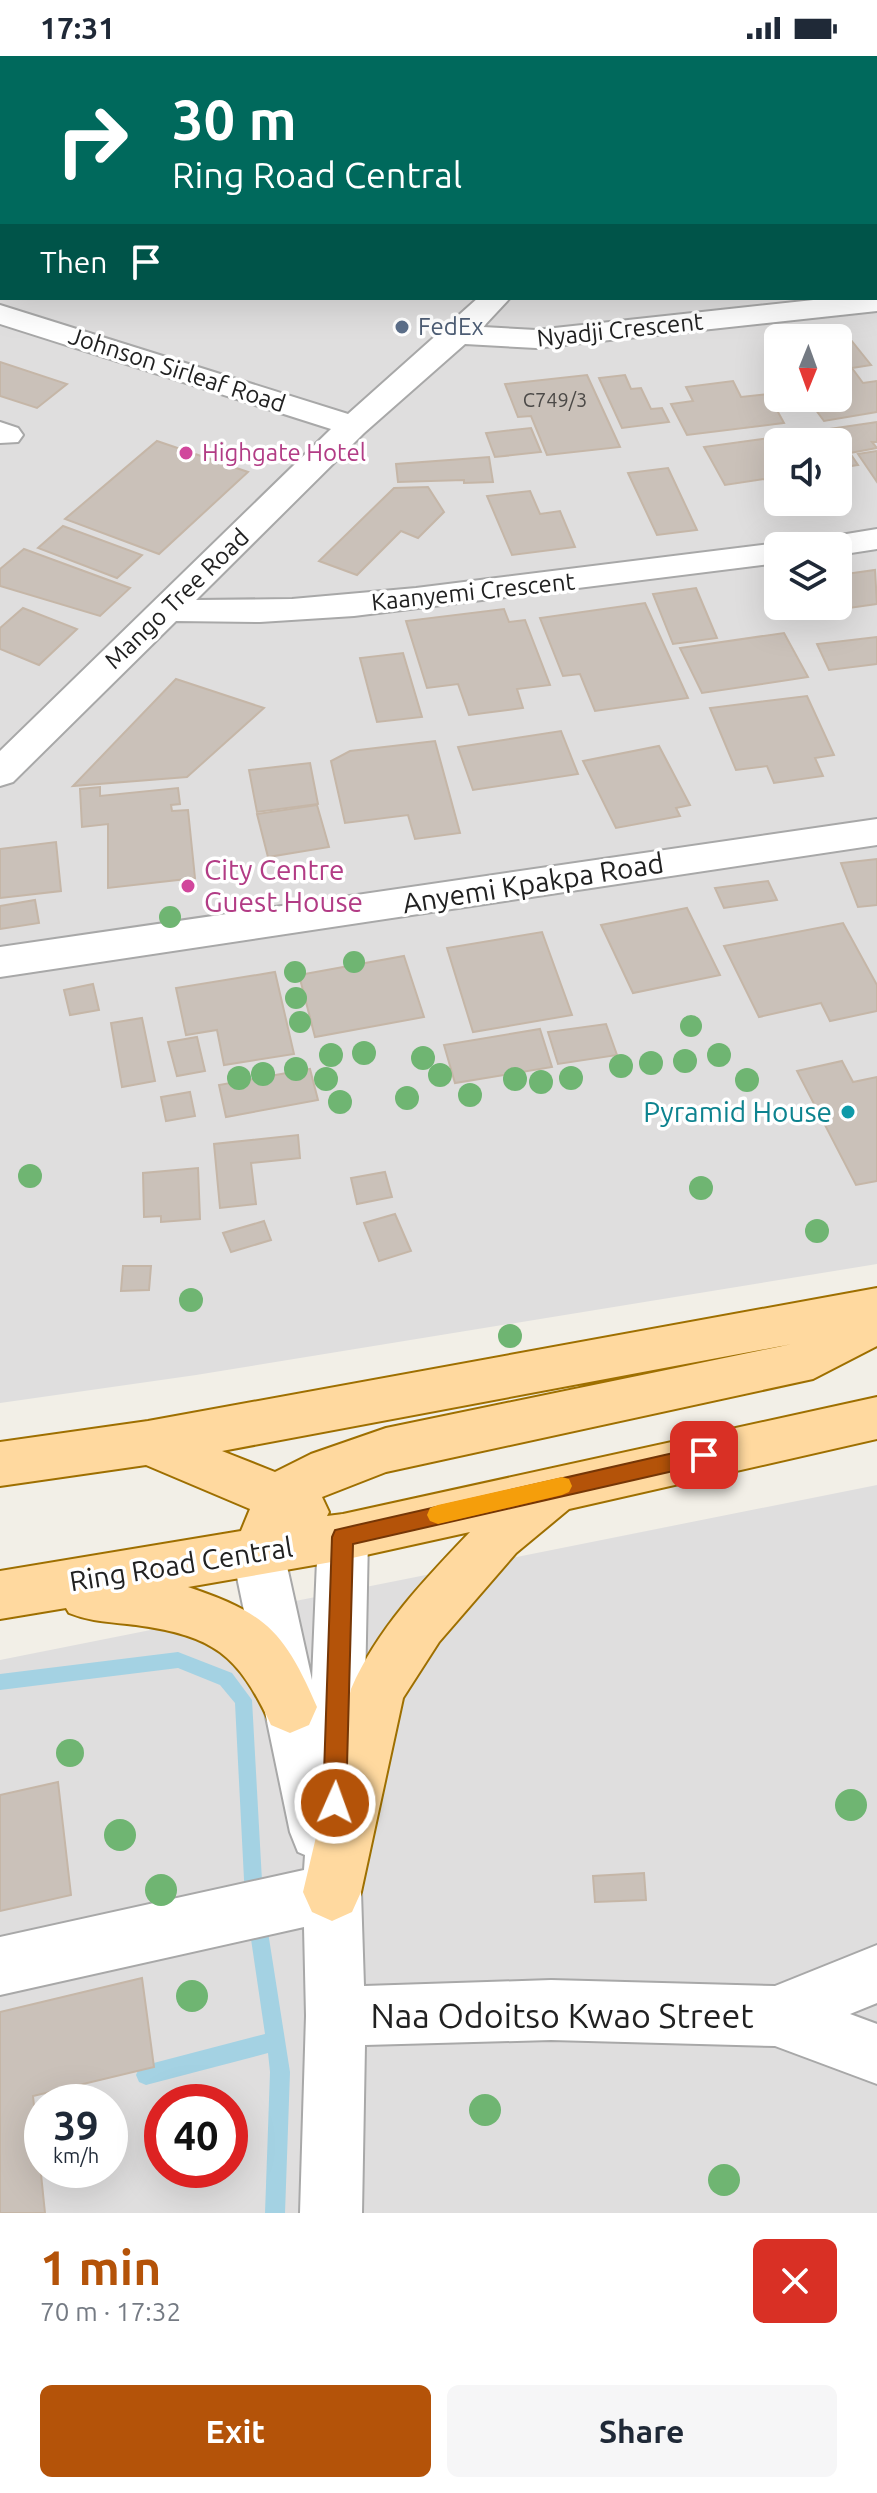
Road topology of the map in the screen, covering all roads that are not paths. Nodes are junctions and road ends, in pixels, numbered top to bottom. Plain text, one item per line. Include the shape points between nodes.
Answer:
1 (493, 300) edge
2 (877, 302) edge
3 (0, 314) edge
4 (458, 335) junction
5 (353, 426) junction
6 (877, 539) edge
7 (852, 543) edge
8 (764, 555) edge
9 (167, 609) junction
10 (0, 773) edge
11 (877, 832) edge
12 (0, 962) edge
13 (877, 1308) edge
14 (877, 1319) edge
15 (877, 1418) edge
16 (148, 1443) junction
17 (0, 1464) edge
18 (560, 1486) junction
19 (281, 1498) junction
20 (343, 1537) junction
21 (258, 1553) junction
22 (10, 1593) edge
23 (290, 1707) junction
24 (332, 1892) junction
25 (0, 1966) edge
26 (877, 1974) edge
27 (336, 2016) junction
28 (775, 2016) junction
29 (877, 2054) edge
30 (331, 2213) edge

1 - 4 street, Mango Tree Road
2 - 4 street, Nyadji Crescent via 536,339
3 - 5 street, Johnson Sirleaf Road
4 - 5 street, Mango Tree Road
5 - 9 street, Mango Tree Road
6 - 7 street
8 - 9 street, Kaanyemi Crescent via 305,610
9 - 10 street, Mango Tree Road
11 - 12 street, Anyemi Kpakpa Road
13 - 16 main road
14 - 19 main road via 853,1338 796,1364 386,1450 296,1486
15 - 18 main road, Ring Road Central
16 - 17 main road
16 - 19 main road
18 - 20 main road, Ring Road Central
18 - 24 main road via 498,1537 454,1585 378,1689
19 - 20 main road
19 - 21 main road
20 - 21 main road, Ring Road Central
20 - 24 street
21 - 22 main road, Ring Road Central
21 - 23 street
22 - 23 main road via 165,1604 226,1627 267,1661
23 - 24 street
24 - 25 street
24 - 27 street
26 - 28 street
27 - 28 street, Naa Odoitso Kwao Street via 551,2010
27 - 30 street
28 - 29 street, Naa Odoitso Kwao Street

